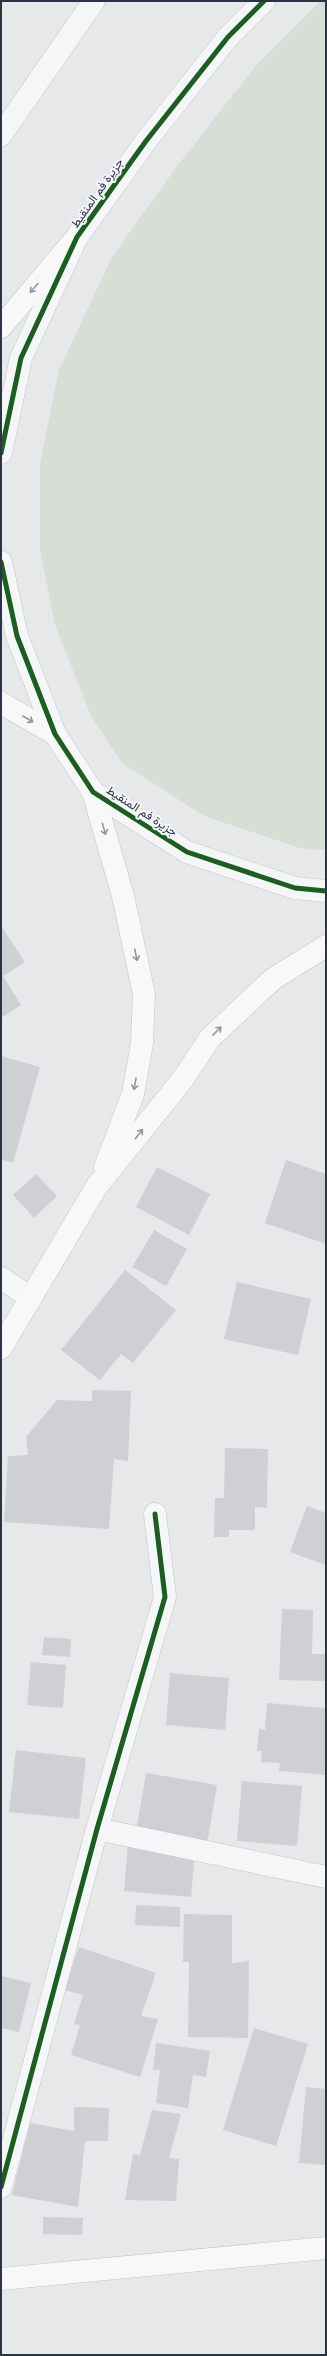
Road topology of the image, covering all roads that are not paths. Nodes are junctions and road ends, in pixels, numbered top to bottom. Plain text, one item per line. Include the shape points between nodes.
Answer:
1 (94, 1) edge
2 (264, 1) edge
3 (1, 135) edge
4 (77, 237) junction
5 (1, 326) edge
6 (1, 453) edge
7 (1, 562) edge
8 (1, 703) edge
9 (55, 734) junction
10 (93, 792) junction
11 (326, 891) edge
12 (326, 946) edge
13 (97, 1186) junction
14 (1, 1278) edge
15 (31, 1298) junction
16 (1, 1348) edge
17 (155, 1514) dead end
18 (97, 1829) junction
19 (326, 1877) edge
20 (1, 2187) edge
21 (326, 2248) edge
22 (1, 2279) edge

1 - 3 street
2 - 4 street, جزيرة فم المنقيط via 228,37 146,141
4 -> 5 main road
4 - 6 street, جزيرة فم المنقيط via 21,358
7 - 9 street, جزيرة فم المنقيط via 17,636
8 -> 9 main road
9 - 10 street, جزيرة فم المنقيط
10 - 11 street, جزيرة فم المنقيط via 187,852 295,888
10 -> 13 main road via 123,896 144,994 142,1043 133,1094
13 -> 12 main road via 183,1079 210,1038 274,979
13 - 15 main road
14 - 15 street
15 - 16 main road
17 - 18 street via 165,1597
18 - 19 street
18 - 20 street
21 - 22 main road

